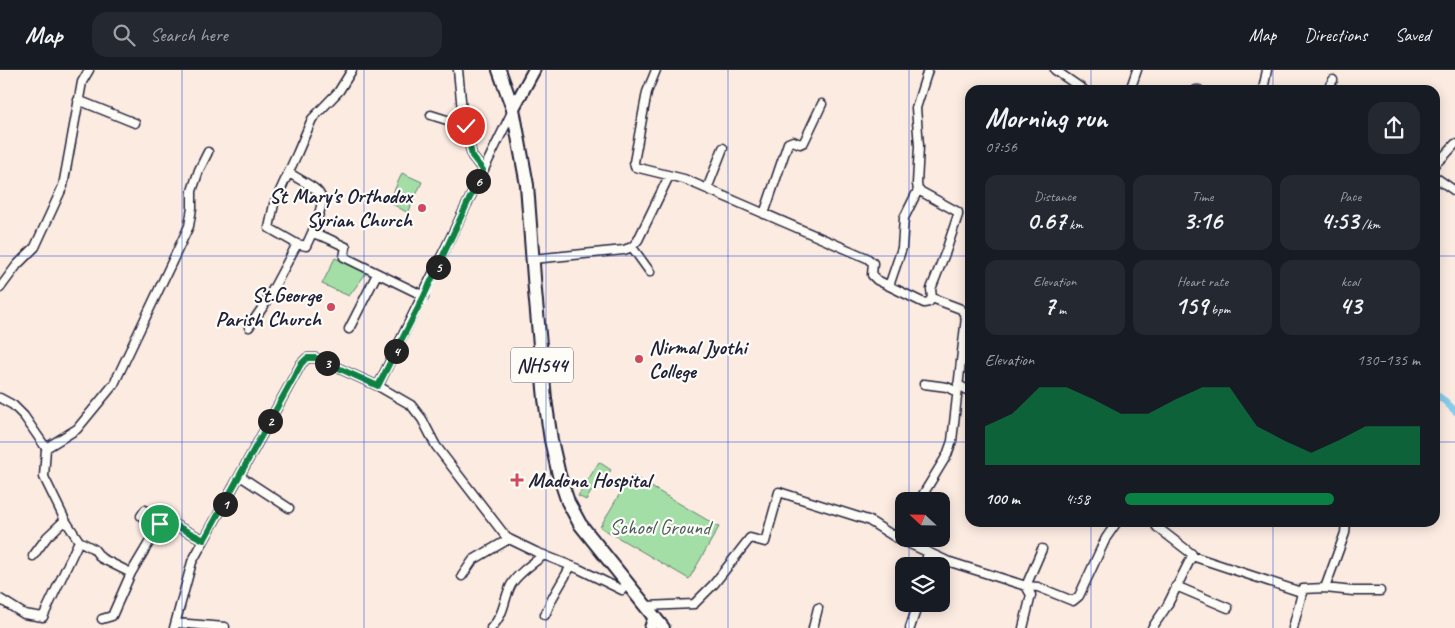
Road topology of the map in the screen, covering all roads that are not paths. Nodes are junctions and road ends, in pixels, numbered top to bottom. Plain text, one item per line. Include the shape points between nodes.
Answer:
1 (89, 70) edge
2 (352, 70) edge
3 (458, 70) edge
4 (490, 70) edge
5 (499, 70) edge
6 (534, 70) edge
7 (656, 70) edge
8 (928, 70) edge
9 (1137, 70) edge
10 (1267, 70) edge
11 (1060, 72) edge
12 (1333, 80) dead end
13 (1077, 85) edge
14 (1132, 85) edge
15 (1265, 85) edge
16 (1330, 85) edge
17 (78, 100) junction
18 (822, 104) dead end
19 (513, 109) junction
20 (430, 115) dead end
21 (135, 123) dead end
22 (508, 123) junction
23 (466, 126) junction
24 (1455, 144) edge
25 (723, 148) dead end
26 (208, 152) dead end
27 (1440, 160) edge
28 (483, 170) junction
29 (288, 173) junction
30 (669, 176) junction
31 (1440, 180) edge
32 (707, 189) junction
33 (918, 190) junction
34 (1455, 191) edge
35 (764, 214) junction
36 (312, 233) junction
37 (297, 244) junction
38 (632, 247) junction
39 (533, 259) junction
40 (650, 272) dead end
41 (377, 274) junction
42 (889, 286) junction
43 (0, 288) edge
44 (424, 296) junction
45 (932, 298) junction
46 (965, 313) edge
47 (248, 327) dead end
48 (349, 329) dead end
49 (965, 338) edge
50 (924, 384) dead end
51 (378, 386) junction
52 (958, 388) junction
53 (965, 390) edge
54 (0, 398) edge
55 (46, 448) junction
56 (240, 476) junction
57 (925, 492) edge
58 (290, 508) dead end
59 (141, 516) dead end
60 (163, 519) junction
61 (65, 520) junction
62 (1114, 527) edge
63 (1157, 527) edge
64 (1346, 527) edge
65 (895, 537) edge
66 (509, 539) junction
67 (204, 540) junction
68 (79, 541) junction
69 (919, 548) edge
70 (1042, 549) dead end
71 (928, 552) junction
72 (544, 555) junction
73 (33, 556) dead end
74 (1192, 556) junction
75 (927, 557) edge
76 (571, 566) junction
77 (131, 573) junction
78 (462, 576) dead end
79 (1026, 586) junction
80 (1176, 586) junction
81 (1325, 588) junction
82 (622, 590) junction
83 (1380, 591) dead end
84 (1301, 592) junction
85 (0, 599) edge
86 (818, 608) dead end
87 (1228, 608) dead end
88 (915, 612) edge
89 (545, 615) dead end
90 (102, 619) dead end
91 (650, 621) edge
92 (175, 625) edge
93 (225, 627) edge
94 (491, 628) edge
95 (663, 628) edge
96 (813, 628) edge
97 (910, 628) edge
98 (1023, 628) edge
99 (1152, 628) edge
100 (1293, 628) edge

1 - 17 street
2 - 29 street via 339,91 312,119
3 - 23 street
4 - 22 highway, NH544
5 - 19 highway, NH544
6 - 19 main road
7 - 30 street via 647,92 634,162 639,169
8 - 33 street via 915,114 919,141
9 - 14 street
10 - 15 street
11 - 13 street
12 - 16 street
17 - 21 street
17 - 43 street via 63,186 35,247
18 - 35 street via 804,142 788,142
19 - 22 street
19 - 39 highway, NH544 via 528,185
20 - 23 street
22 - 28 street
22 - 82 highway, NH544 via 519,177 528,306 547,464 559,500 575,531
23 - 28 street via 472,156
24 - 27 street
25 - 32 street
26 - 55 street via 194,185 189,226 114,384 77,429
28 - 44 street
29 - 36 street via 318,190 322,198
29 - 37 street via 274,204 269,228
30 - 32 street
30 - 38 street
31 - 34 street
32 - 35 street
33 - 42 street via 904,218 902,248
33 - 45 street via 958,212 931,289
35 - 42 street via 867,258 873,263 874,278
36 - 37 street via 306,246
36 - 41 street via 346,247 344,257
37 - 47 street via 265,304
38 - 39 street
38 - 40 street
39 - 91 highway, NH544 via 551,440 564,492 580,524
41 - 44 street
41 - 48 street
42 - 45 street via 924,303
44 - 51 street
45 - 46 street
49 - 52 street
50 - 52 street
51 - 56 street via 316,358 307,358
51 - 66 street via 411,404 436,446
52 - 53 street
52 - 57 street via 952,441 947,456
54 - 55 street via 24,416
55 - 61 street via 44,477
56 - 58 street
56 - 67 street
59 - 60 street via 145,510
60 - 67 street
60 - 77 street
61 - 68 street
61 - 73 street
62 - 79 street via 1077,599 1073,601 1038,587
63 - 74 street
64 - 81 street
65 - 91 street via 868,520 779,492 766,542 750,538 694,604
66 - 72 street
66 - 78 street via 473,560
67 - 92 street via 192,562
68 - 77 street via 94,549 101,558
68 - 85 street via 43,617 24,614
69 - 71 street
70 - 79 street
71 - 75 street
71 - 79 street
72 - 76 street
72 - 94 street via 510,586 504,610
74 - 80 street
74 - 84 street
76 - 82 street
76 - 89 street
77 - 90 street via 112,616
79 - 98 street via 1031,595
80 - 87 street
80 - 99 street via 1168,606
81 - 83 street
81 - 84 street via 1306,588
82 - 91 highway, NH544
84 - 100 street
86 - 96 street
88 - 97 street
91 - 95 highway, NH544
92 - 93 street

